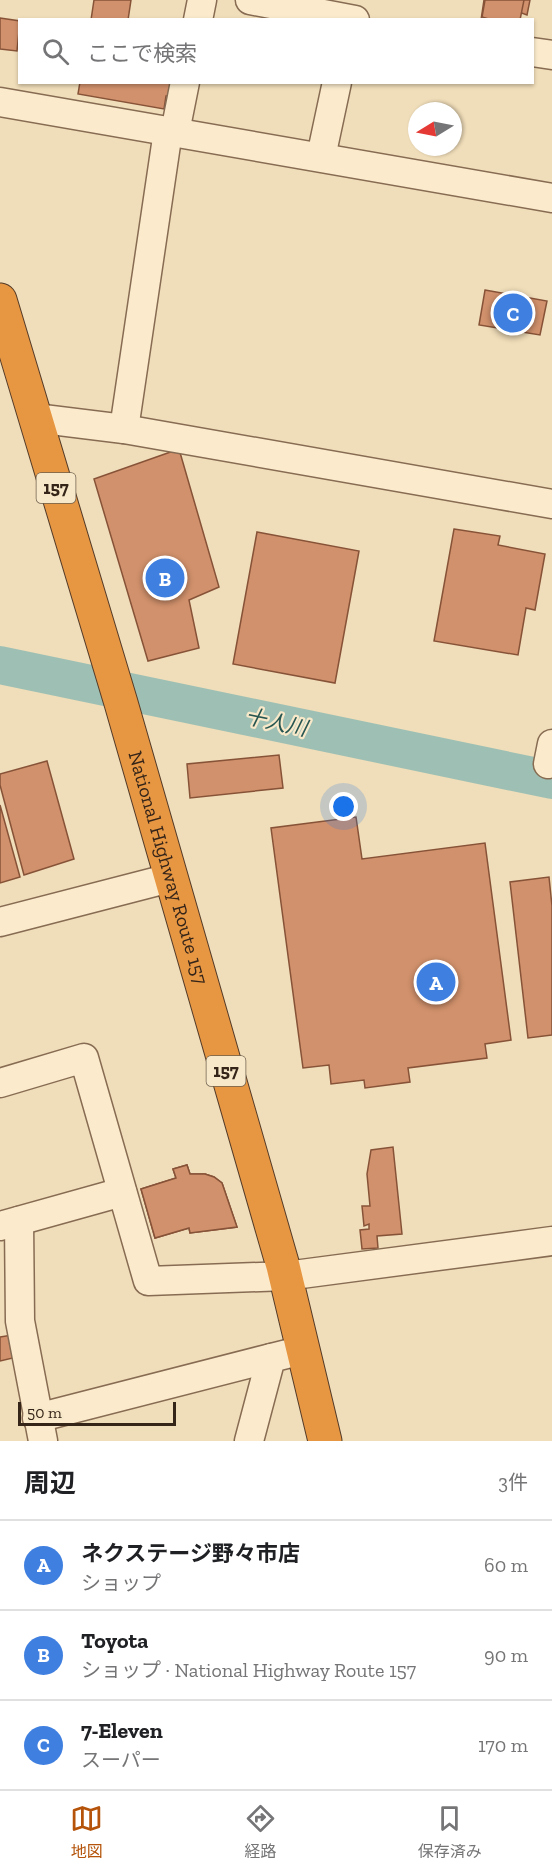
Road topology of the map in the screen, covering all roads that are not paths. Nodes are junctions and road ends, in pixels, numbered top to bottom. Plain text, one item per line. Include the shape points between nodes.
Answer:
1 (202, 0) edge
2 (250, 0) edge
3 (353, 0) edge
4 (198, 18) edge
5 (347, 18) edge
6 (352, 18) edge
7 (534, 52) edge
8 (552, 55) edge
9 (184, 84) edge
10 (337, 84) edge
11 (0, 102) edge
12 (172, 132) junction
13 (321, 157) junction
14 (552, 198) edge
15 (0, 300) edge
16 (10, 373) edge
17 (35, 418) junction
18 (124, 429) junction
19 (552, 504) edge
20 (170, 878) junction
21 (0, 922) edge
22 (0, 1083) edge
23 (122, 1192) junction
24 (9, 1224) edge
25 (552, 1241) edge
26 (286, 1276) junction
27 (10, 1324) edge
28 (304, 1351) junction
29 (270, 1358) junction
30 (40, 1429) edge
31 (249, 1441) edge
32 (325, 1441) edge

1 - 4 street
2 - 5 street
3 - 6 street
7 - 8 street
9 - 12 street
10 - 13 street
11 - 12 street
12 - 13 street
12 - 18 street
13 - 14 street
15 - 16 highway, National Highway Route 157 / 157
16 - 17 highway, National Highway Route 157 / 157
17 - 18 street
17 - 20 highway, National Highway Route 157 / 157
18 - 19 street
20 - 21 street
20 - 26 highway, National Highway Route 157 / 157
22 - 23 street via 84,1058
23 - 24 street
23 - 26 street via 148,1281
24 - 27 street
25 - 26 street
26 - 28 highway, National Highway Route 157 / 157
27 - 30 street
28 - 29 street
28 - 32 highway, National Highway Route 157 / 157
29 - 30 street
29 - 31 street

